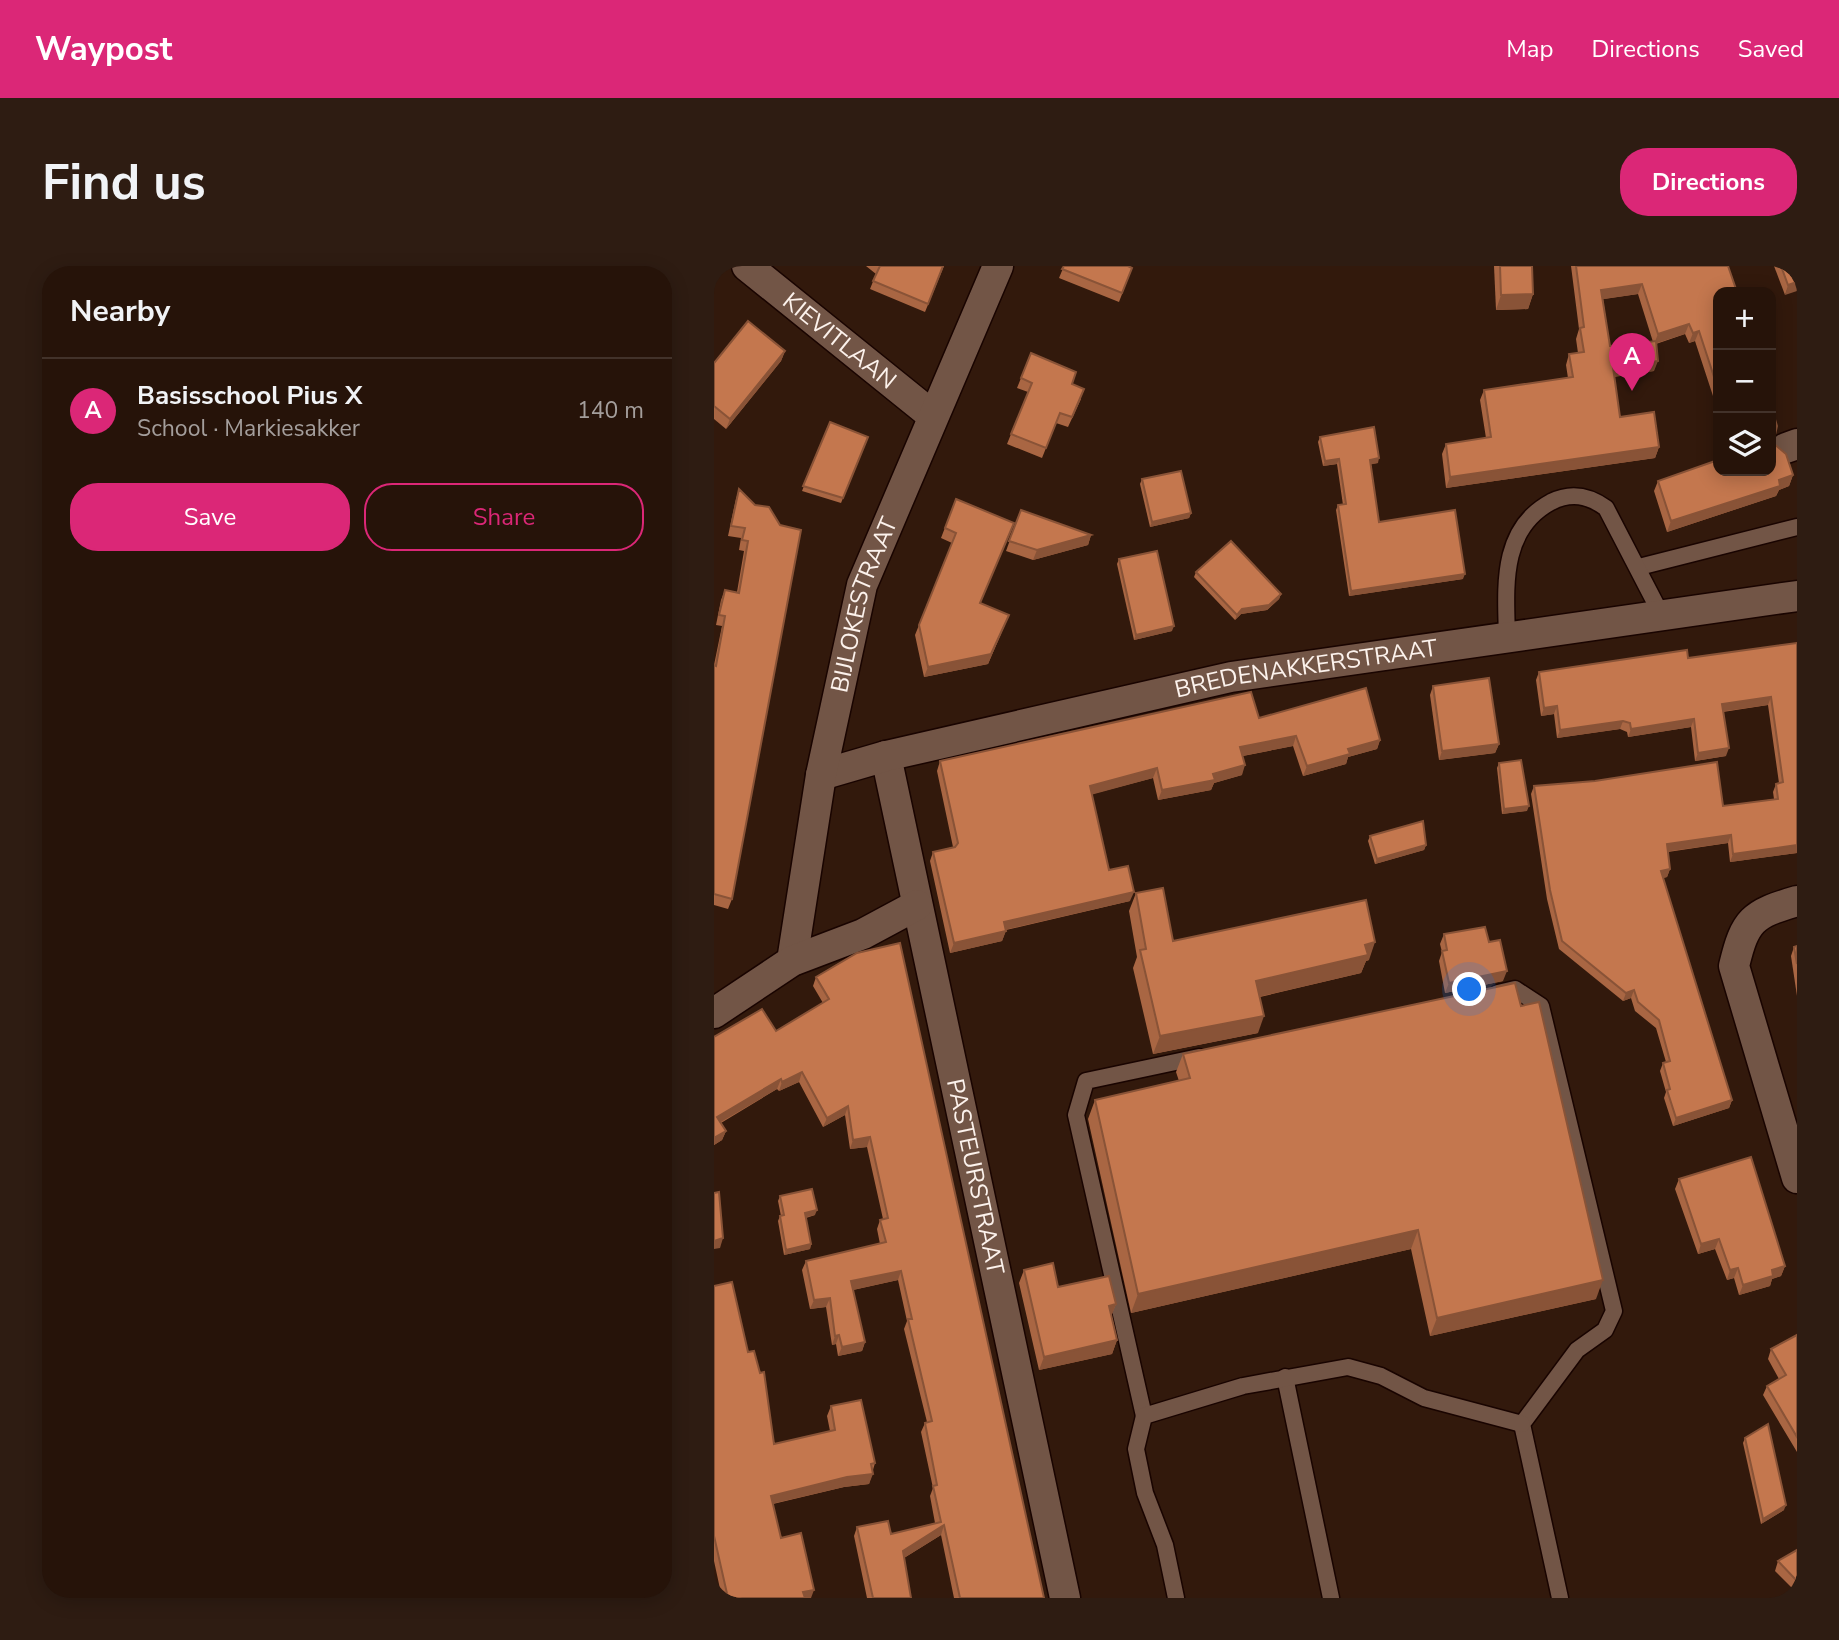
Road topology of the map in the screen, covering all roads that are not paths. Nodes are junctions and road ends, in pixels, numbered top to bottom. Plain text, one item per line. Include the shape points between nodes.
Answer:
1 (747, 266) edge
2 (998, 266) edge
3 (933, 416) junction
4 (1797, 527) edge
5 (1639, 567) junction
6 (1797, 596) edge
7 (1662, 616) junction
8 (1507, 639) junction
9 (886, 756) junction
10 (821, 775) junction
11 (1797, 901) edge
12 (917, 905) junction
13 (792, 961) junction
14 (1488, 995) edge
15 (714, 1013) edge
16 (1220, 1052) edge
17 (1797, 1178) edge
18 (1285, 1377) junction
19 (1144, 1416) junction
20 (1522, 1424) junction
21 (1065, 1598) edge
22 (1176, 1598) edge
23 (1331, 1598) edge
24 (1560, 1598) edge

1 - 3 street, KIEVITLAAN
2 - 3 street, BIJLOKESTRAAT
3 - 10 street, BIJLOKESTRAAT via 862,585
4 - 5 lane
5 - 7 lane
5 - 8 lane via 1606,508 1592,498 1564,495 1524,523 1510,553
6 - 7 street, BREDENAKKERSTRAAT
7 - 8 street, BREDENAKKERSTRAAT
8 - 9 street, BREDENAKKERSTRAAT via 1231,677
9 - 10 street, BREDENAKKERSTRAAT
9 - 12 street, PASTEURSTRAAT
10 - 13 street, BIJLOKESTRAAT
11 - 17 street via 1765,910 1742,932 1734,966
12 - 13 street via 863,934
12 - 21 street, PASTEURSTRAAT
13 - 15 street
14 - 20 lane via 1515,989 1541,1006 1614,1311 1605,1330 1577,1350
16 - 19 lane via 1086,1081 1076,1115
18 - 19 lane
18 - 20 lane via 1348,1367 1381,1376 1424,1398
18 - 23 lane
19 - 22 lane via 1136,1449
20 - 24 lane

